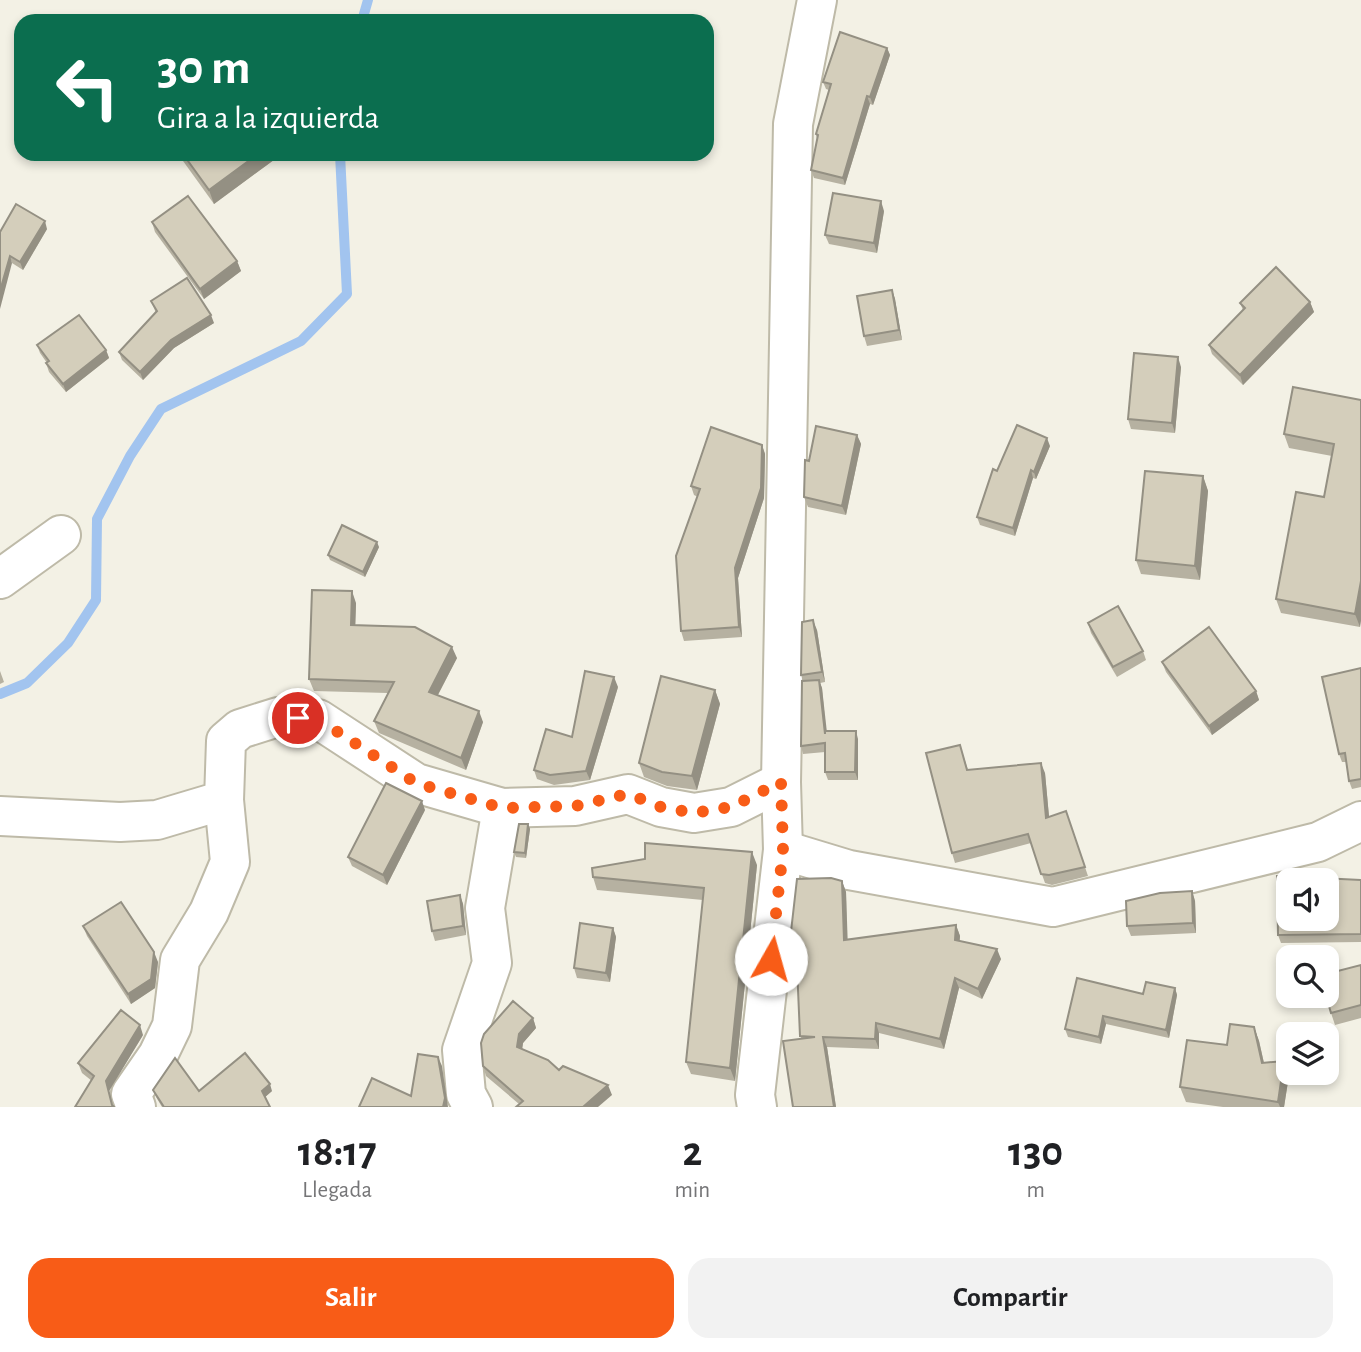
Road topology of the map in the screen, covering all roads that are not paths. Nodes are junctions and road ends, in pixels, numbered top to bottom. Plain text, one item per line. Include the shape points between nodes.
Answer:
1 (817, 0) edge
2 (61, 535) dead end
3 (0, 579) edge
4 (781, 782) junction
5 (224, 800) junction
6 (502, 808) junction
7 (0, 817) edge
8 (1361, 821) edge
9 (783, 850) junction
10 (136, 1107) edge
11 (473, 1107) edge
12 (757, 1107) edge

1 - 4 street via 793,124
2 - 3 street
4 - 6 street via 731,807 694,813 628,794 575,806
4 - 9 street
5 - 6 street via 226,741 240,729 278,717 318,719 416,783
5 - 7 street via 157,820
5 - 10 street via 230,862 209,912 180,960 172,1026 131,1094
6 - 11 street via 485,908 492,963 461,1050 466,1094
8 - 9 street via 1318,842 1053,907 849,870
9 - 12 street

